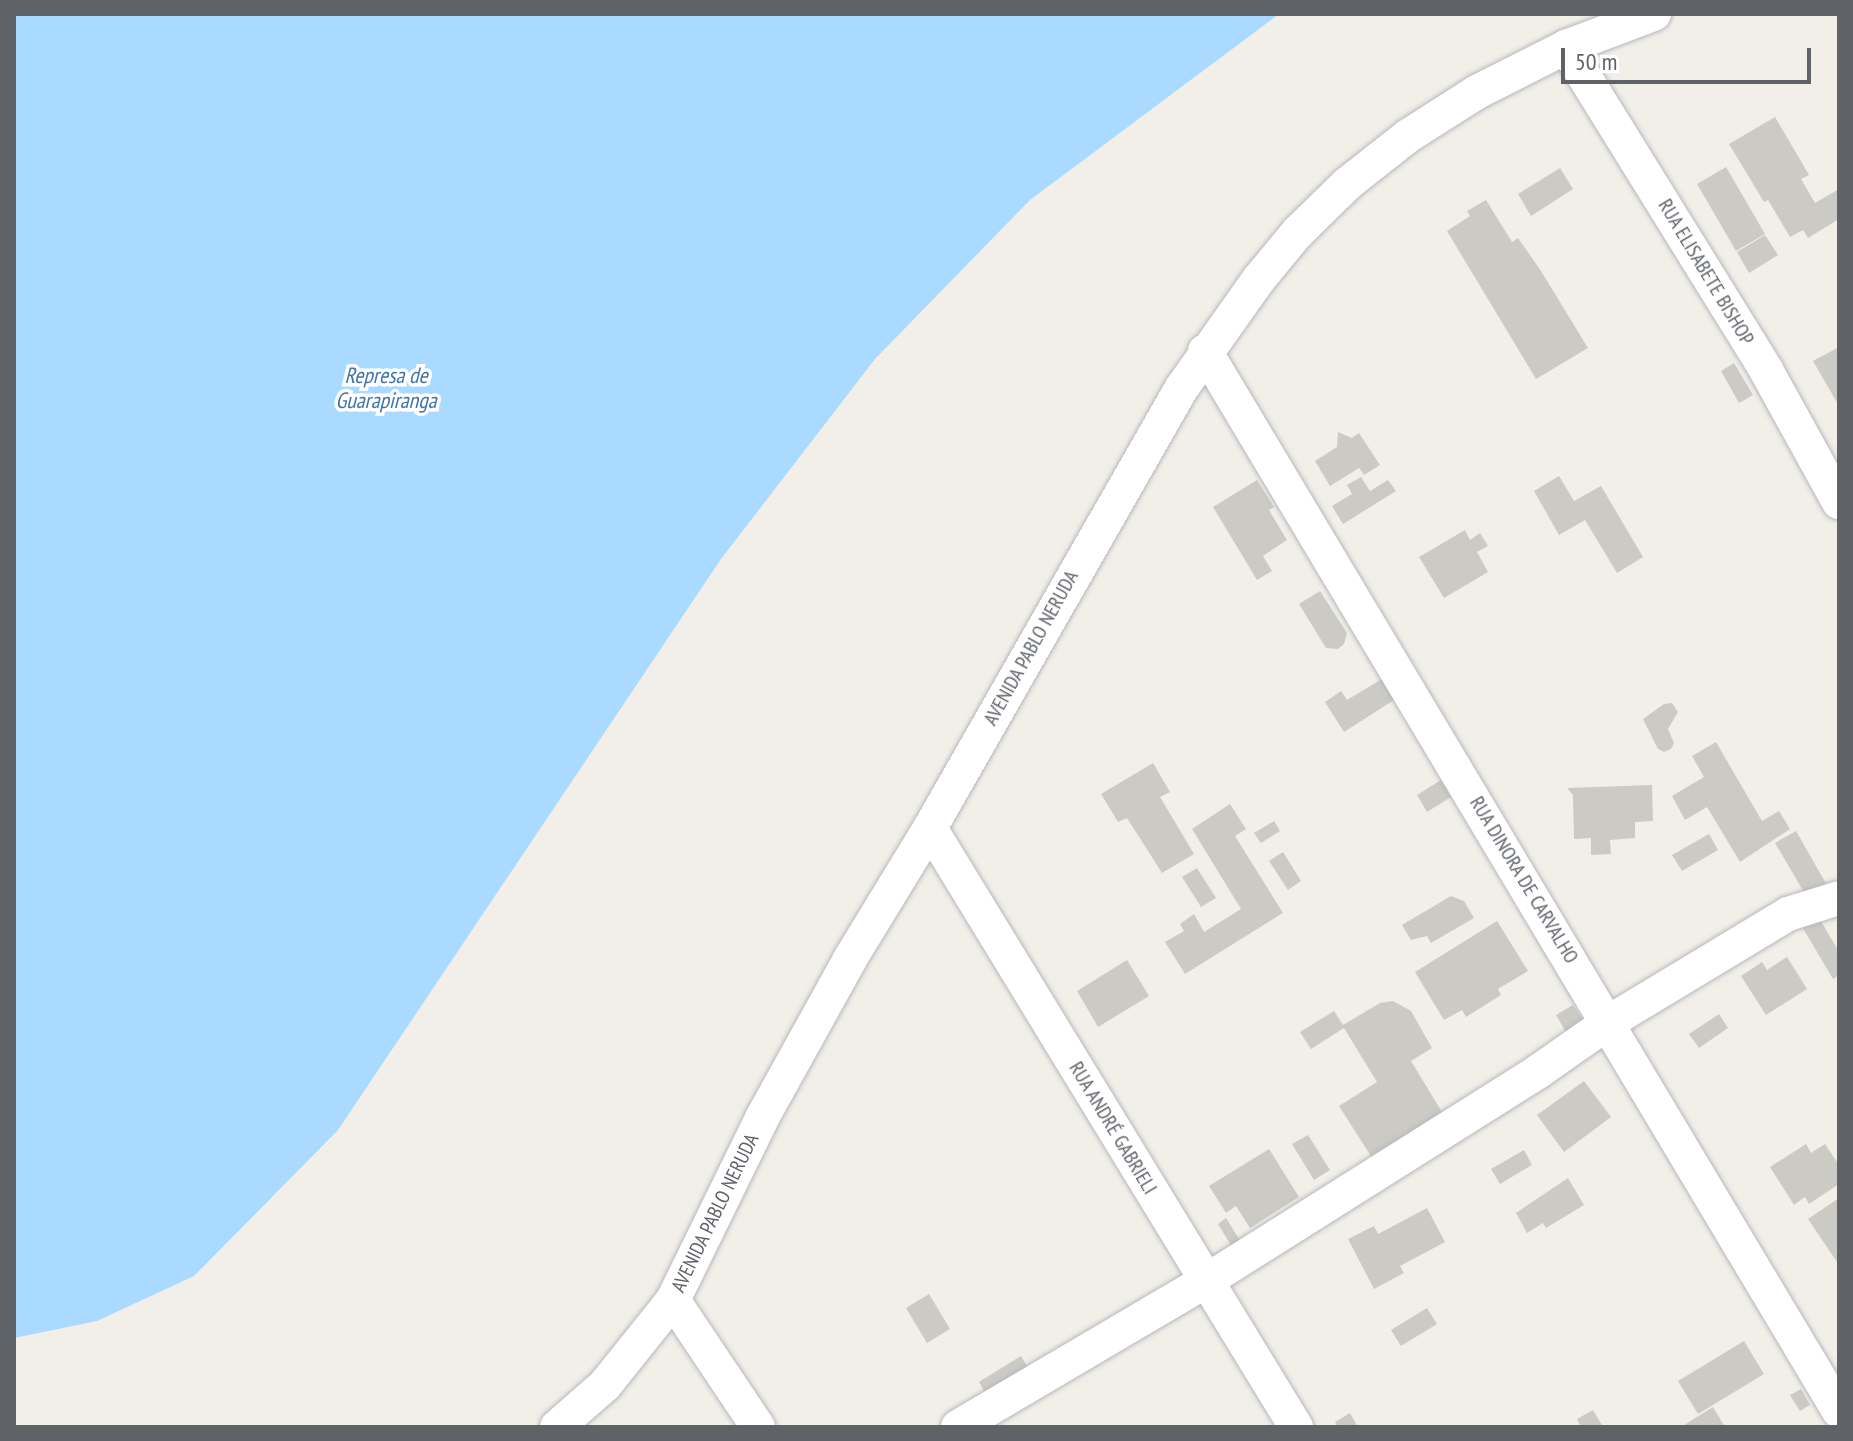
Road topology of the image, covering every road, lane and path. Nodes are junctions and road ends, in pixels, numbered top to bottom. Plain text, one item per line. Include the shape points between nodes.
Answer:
1 (1654, 14) edge
2 (1566, 47) junction
3 (1205, 351) junction
4 (1839, 502) edge
5 (930, 828) junction
6 (1839, 898) edge
7 (1609, 1022) junction
8 (1206, 1281) junction
9 (673, 1300) junction
10 (1839, 1411) edge
11 (557, 1427) edge
12 (758, 1427) edge
13 (958, 1427) edge
14 (1296, 1427) edge

1 - 2 street, AVENIDA PABLO NERUDA
2 - 3 street, AVENIDA PABLO NERUDA via 1477,92 1347,184 1297,233
2 - 4 street, RUA ELISABETE BISHOP via 1766,370
3 - 5 street, AVENIDA PABLO NERUDA
3 - 7 street, RUA DINORA DE CARVALHO
5 - 8 street, RUA ANDRÉ GABRIELI
5 - 9 street, AVENIDA PABLO NERUDA via 762,1118
6 - 7 street via 1788,914
7 - 8 street
7 - 10 street, RUA DINORA DE CARVALHO
8 - 13 street
8 - 14 street, RUA ANDRÉ GABRIELI
9 - 11 street, AVENIDA PABLO NERUDA via 605,1385
9 - 12 street

